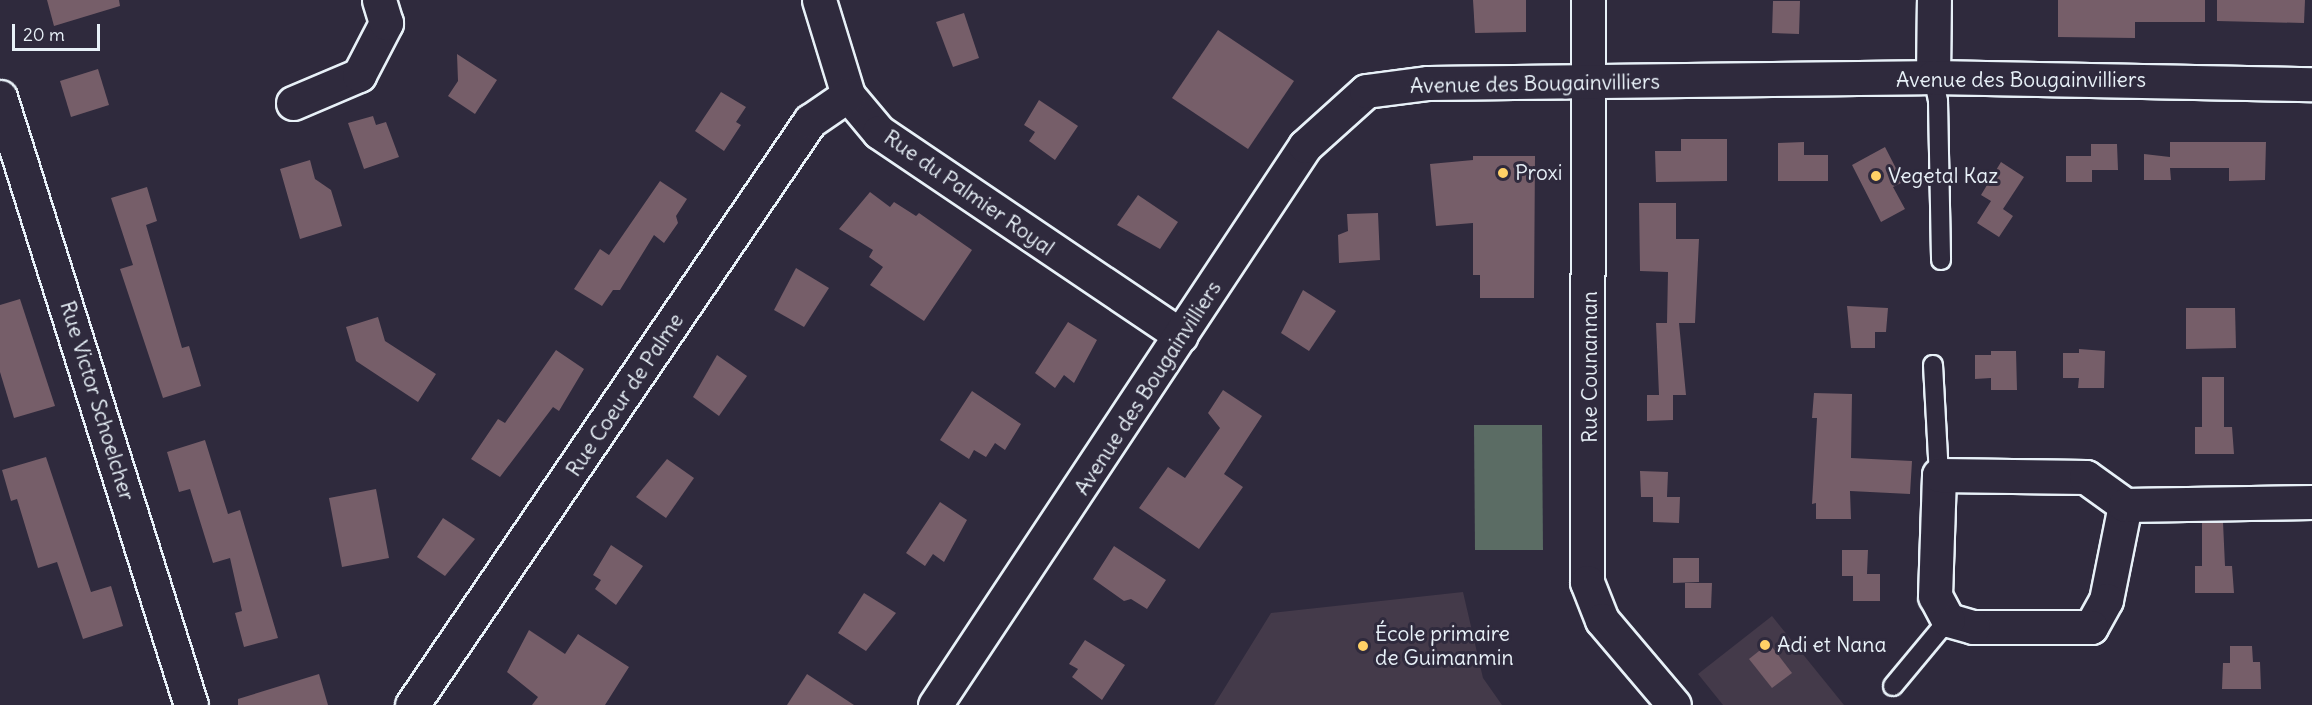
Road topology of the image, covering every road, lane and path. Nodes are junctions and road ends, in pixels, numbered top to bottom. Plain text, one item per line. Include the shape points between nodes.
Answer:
1 (380, 0) edge
2 (819, 0) edge
3 (1588, 0) edge
4 (1934, 0) edge
5 (1933, 77) junction
6 (1590, 82) junction
7 (2312, 84) edge
8 (848, 95) junction
9 (0, 97) edge
10 (293, 103) dead end
11 (1941, 260) dead end
12 (1180, 336) junction
13 (1933, 365) dead end
14 (1939, 475) junction
15 (2312, 502) edge
16 (2125, 505) junction
17 (1948, 620) junction
18 (1893, 686) dead end
19 (191, 705) edge
20 (412, 705) edge
21 (936, 705) edge
22 (1674, 705) edge

1 - 10 street via 386,23 359,75
2 - 8 street, Rue du Palmier Royal
3 - 6 street, Rue Counannan
4 - 5 street
5 - 6 street, Avenue des Bougainvilliers
5 - 7 street, Avenue des Bougainvilliers
5 - 11 lane via 1938,100
6 - 12 street, Avenue des Bougainvilliers via 1428,83 1366,91 1305,146
6 - 22 street, Rue Counannan via 1587,582 1602,620
8 - 12 street, Rue du Palmier Royal via 879,132
8 - 20 street, Rue Coeur de Palme via 810,121
9 - 19 street, Rue Victor Schoelcher
12 - 21 street, Avenue des Bougainvilliers
13 - 14 lane
14 - 16 street via 2086,477
14 - 17 street via 1935,596
15 - 16 street
16 - 17 street via 2106,600 2091,627 1973,627
17 - 18 lane

